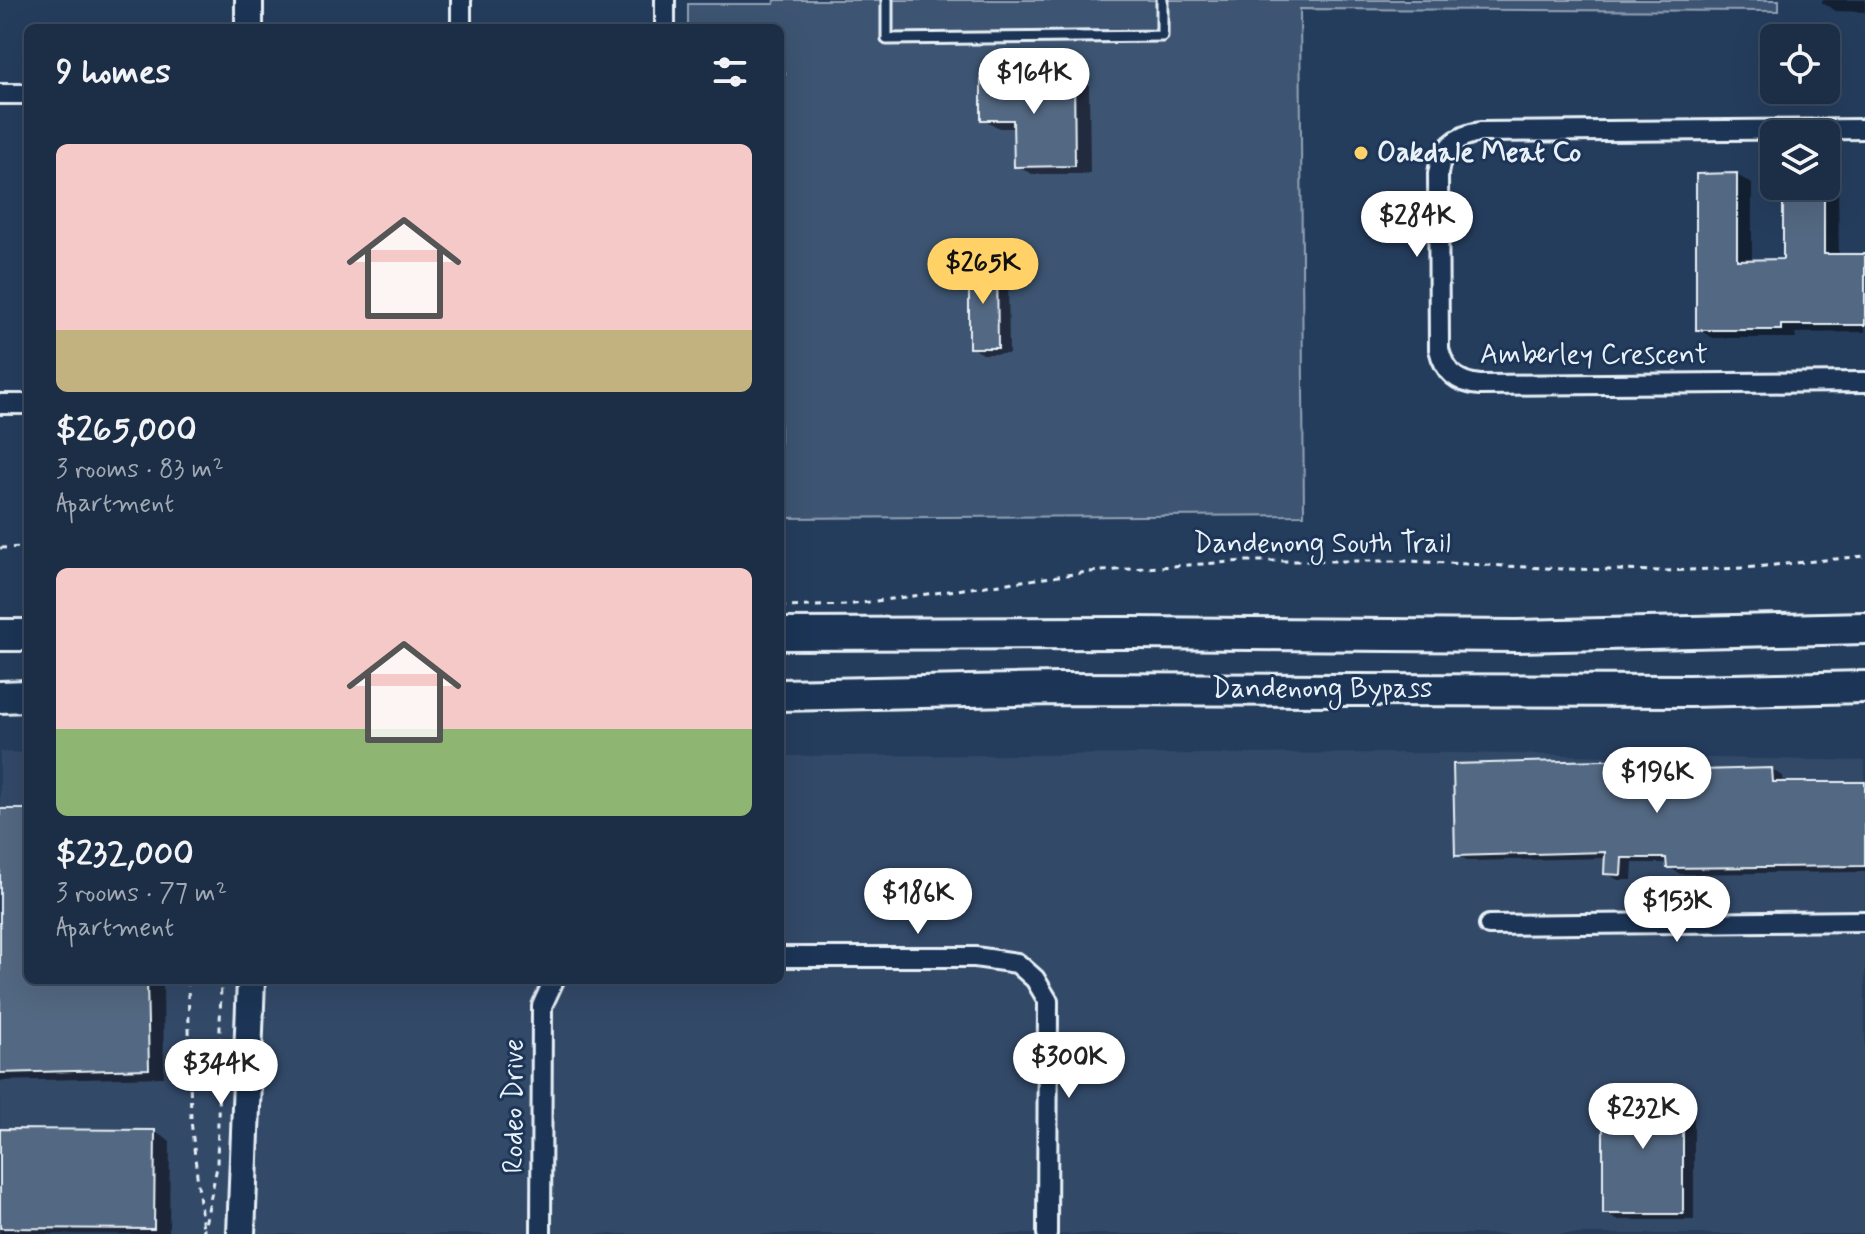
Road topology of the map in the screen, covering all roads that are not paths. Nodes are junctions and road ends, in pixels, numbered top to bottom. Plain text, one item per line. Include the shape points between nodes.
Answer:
1 (249, 0) edge
2 (461, 0) edge
3 (665, 0) edge
4 (887, 0) edge
5 (1162, 0) edge
6 (249, 24) edge
7 (461, 24) edge
8 (665, 24) edge
9 (0, 94) edge
10 (24, 94) edge
11 (1865, 129) edge
12 (1865, 382) edge
13 (0, 404) edge
14 (24, 404) edge
15 (1865, 628) edge
16 (784, 634) edge
17 (0, 635) edge
18 (24, 635) edge
19 (1865, 687) edge
20 (784, 695) edge
21 (24, 696) edge
22 (0, 697) edge
23 (1865, 921) edge
24 (1489, 925) dead end
25 (784, 957) edge
26 (251, 984) edge
27 (552, 984) edge
28 (241, 1234) edge
29 (541, 1234) edge
30 (1047, 1234) edge

1 - 6 main road
2 - 7 street
3 - 8 street
4 - 5 lane via 887,39 1162,36
9 - 10 street
11 - 12 street, Amberley Crescent via 1481,132 1452,144 1438,174 1439,349 1448,371 1462,382
13 - 14 street
15 - 16 highway, Dandenong Bypass via 1517,636
17 - 18 highway
19 - 20 highway, Dandenong Bypass
21 - 22 highway
23 - 24 street
25 - 30 street via 975,957 1017,963 1035,979 1048,1001
26 - 28 main road
27 - 29 street, Rodeo Drive via 542,1006

